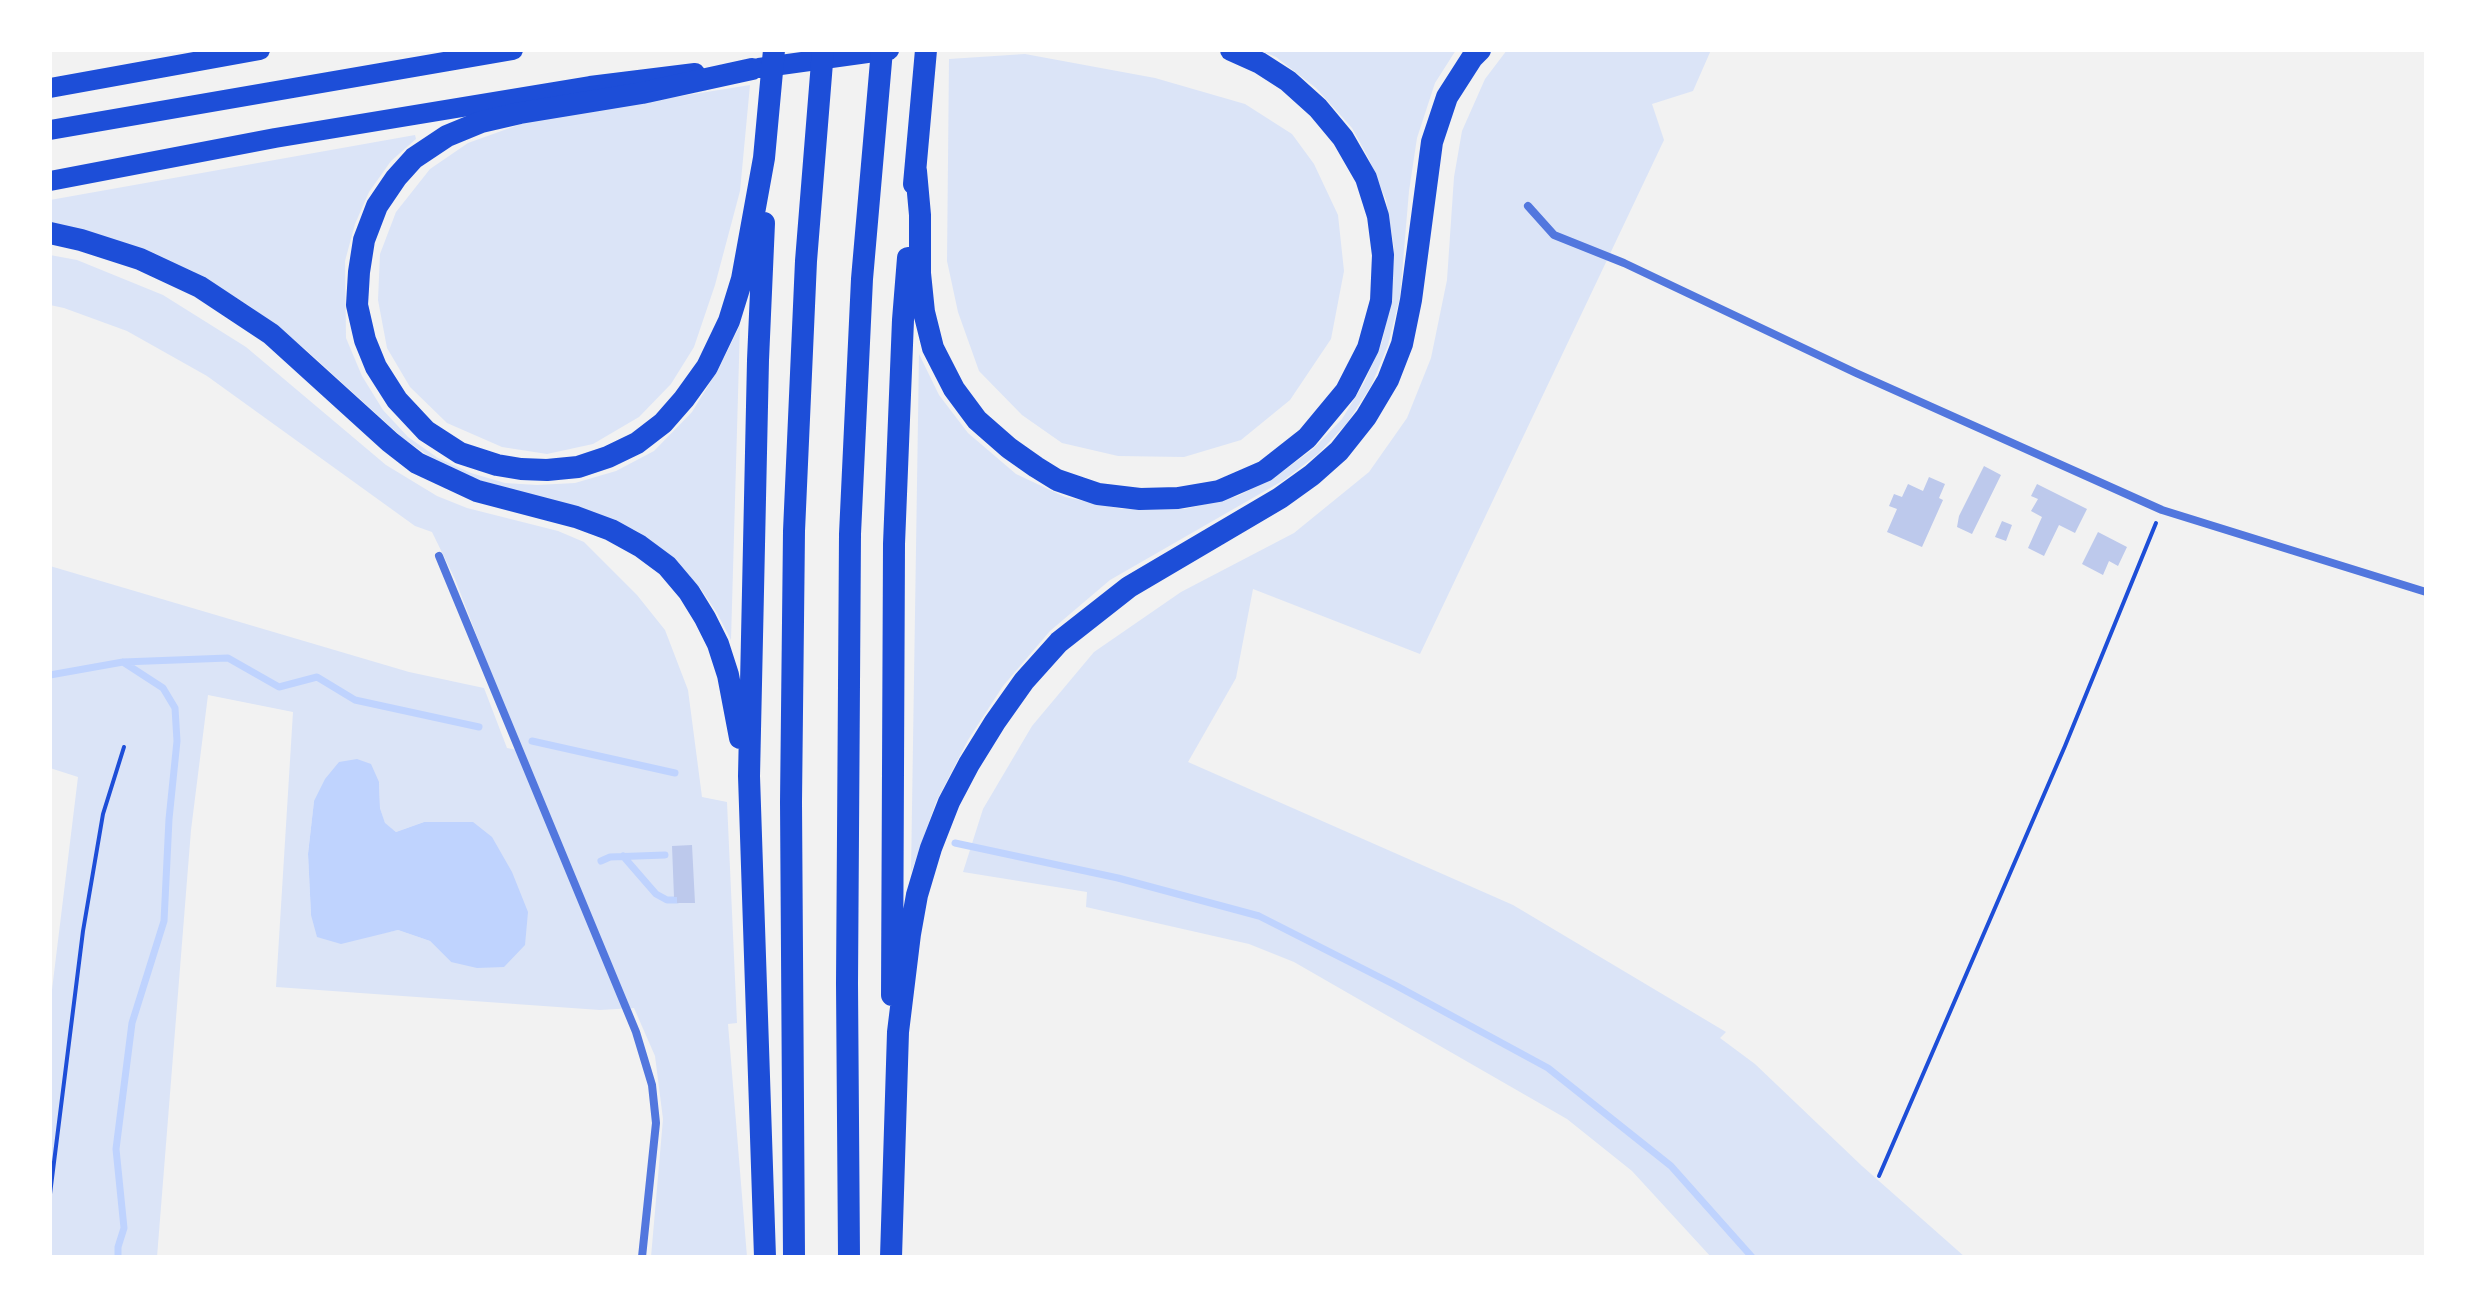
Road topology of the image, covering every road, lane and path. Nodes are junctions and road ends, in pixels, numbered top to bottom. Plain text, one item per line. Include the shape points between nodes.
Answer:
1 (260, 50) edge
2 (513, 50) edge
3 (774, 50) edge
4 (823, 50) edge
5 (882, 50) edge
6 (889, 50) edge
7 (926, 50) edge
8 (1231, 50) edge
9 (1480, 50) edge
10 (752, 69) junction
11 (50, 88) edge
12 (50, 130) edge
13 (764, 158) junction
14 (916, 171) junction
15 (50, 181) edge
16 (1528, 206) dead end
17 (50, 233) edge
18 (2162, 510) junction
19 (439, 556) dead end
20 (2426, 592) edge
21 (124, 747) dead end
22 (749, 776) junction
23 (898, 1032) junction
24 (1879, 1176) dead end
25 (50, 1194) edge
26 (642, 1257) edge
27 (765, 1257) edge
28 (794, 1257) edge
29 (849, 1257) edge
30 (891, 1257) edge

1 - 11 highway
2 - 12 highway
3 - 13 highway
4 - 28 highway via 806,261 794,531
5 - 29 highway via 862,279 850,534
6 - 10 highway
7 - 14 highway
8 - 14 highway via 1288,81 1343,138 1366,178 1383,255 1375,324 1346,391 1307,438 1265,471 1219,491 1140,499 1098,494 1057,480 977,420 933,348 924,312
9 - 23 highway via 1447,97 1432,142 1411,300 1388,380 1339,451 1312,475 1129,587 1059,642 1024,681 969,764 931,848 910,934
10 - 13 highway via 481,122 414,158 377,206 364,240 357,305 376,367 426,431 460,453 497,465 578,467 637,443 684,399 729,321
10 - 15 highway via 590,86
13 - 22 highway
14 - 23 highway via 903,320 894,544 891,991
16 - 18 street via 1554,235
17 - 22 highway via 140,259 200,287 271,334 417,463 477,491 611,530 667,566 689,592 718,644
18 - 20 street
18 - 24 path
19 - 26 street via 652,1085 656,1123
21 - 25 path via 103,814 83,931
22 - 27 highway
23 - 30 highway

